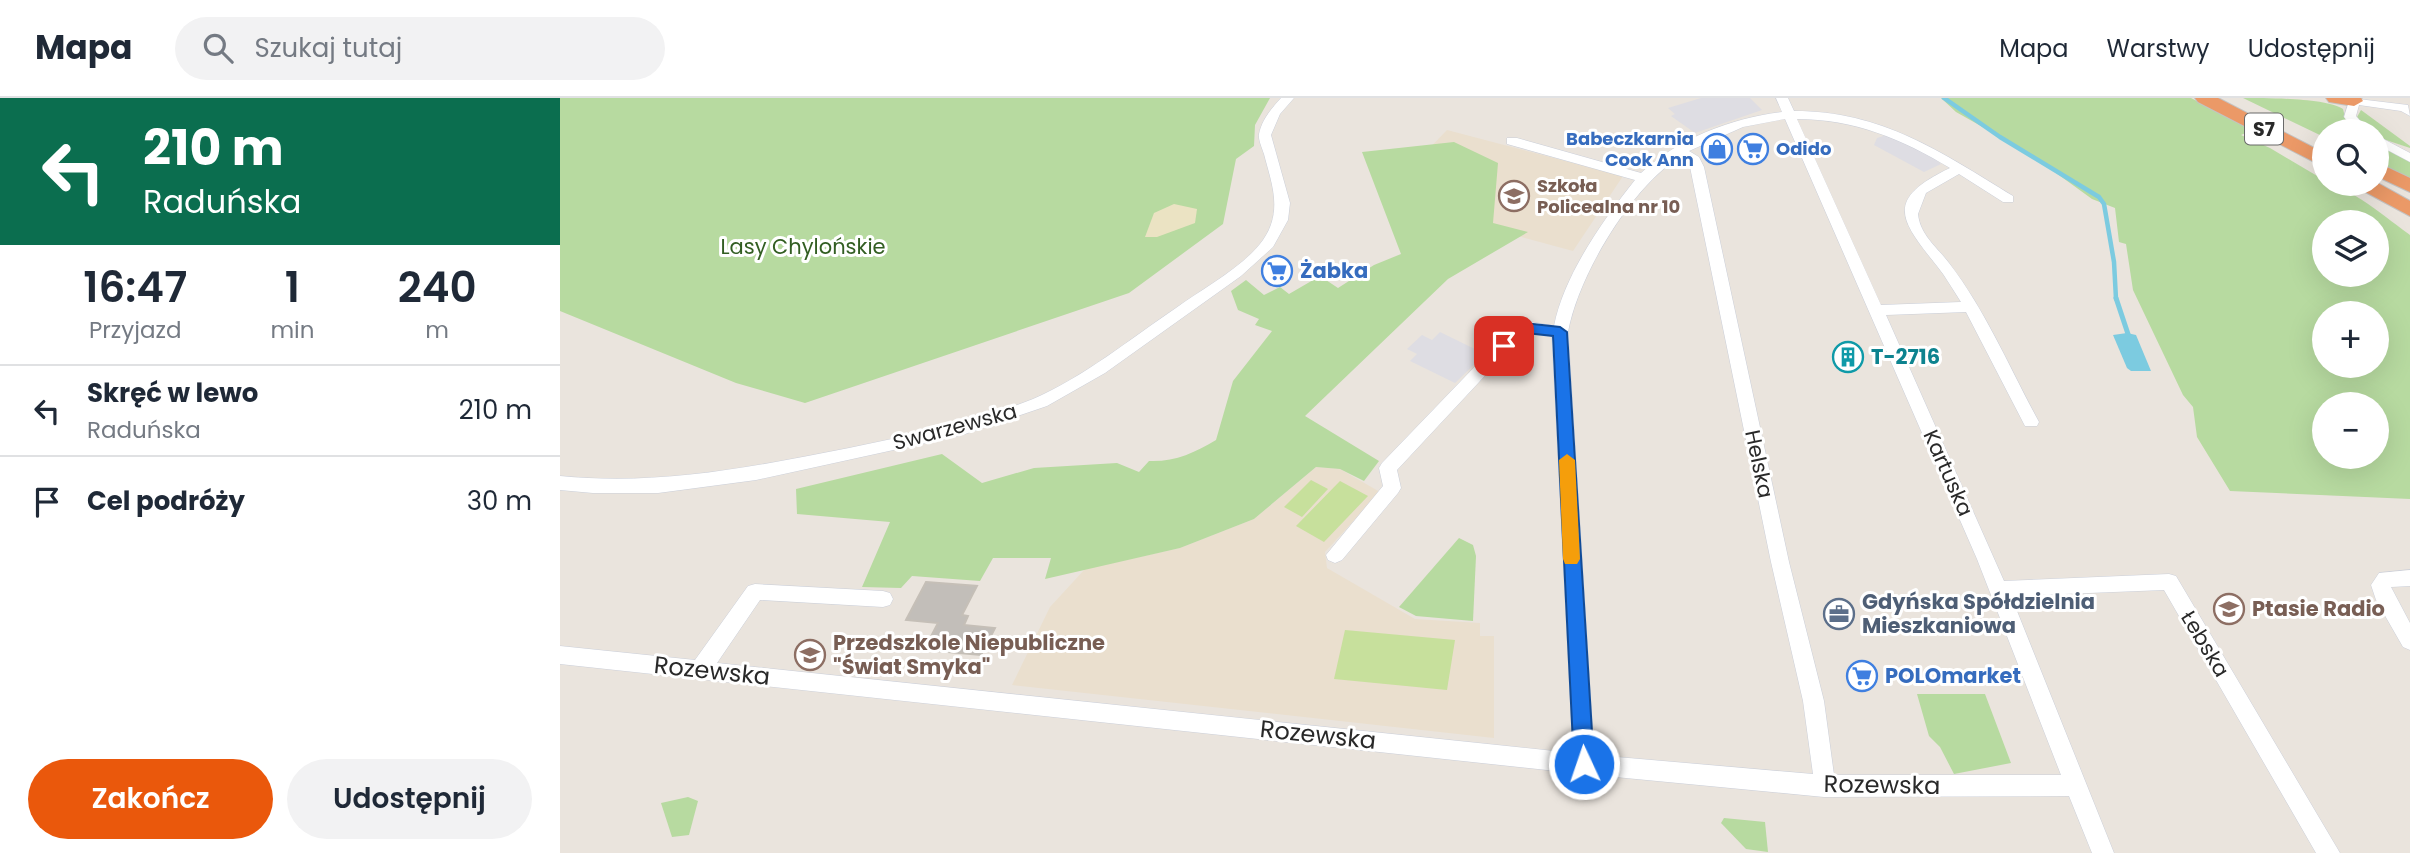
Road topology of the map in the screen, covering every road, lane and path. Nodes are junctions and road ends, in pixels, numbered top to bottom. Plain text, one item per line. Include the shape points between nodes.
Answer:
1 (1288, 98) edge
2 (1782, 98) edge
3 (2204, 98) edge
4 (2233, 98) edge
5 (2345, 99) edge
6 (2407, 110) edge
7 (1790, 115) junction
8 (2352, 119) edge
9 (2312, 136) edge
10 (1512, 141) dead end
11 (2389, 146) edge
12 (1680, 151) junction
13 (2312, 155) edge
14 (2410, 158) edge
15 (1959, 169) junction
16 (2389, 176) edge
17 (1644, 178) junction
18 (2410, 186) edge
19 (2386, 196) edge
20 (2008, 200) dead end
21 (2410, 210) edge
22 (1969, 307) junction
23 (1877, 310) junction
24 (1560, 332) junction
25 (2031, 422) dead end
26 (560, 483) edge
27 (1335, 555) dead end
28 (2410, 578) edge
29 (1998, 589) junction
30 (883, 599) dead end
31 (2410, 641) edge
32 (560, 655) edge
33 (699, 670) junction
34 (1584, 764) junction
35 (2077, 785) junction
36 (1824, 786) junction
37 (2103, 853) edge
38 (2329, 853) edge

1 - 26 street, Swarzewska via 1274,113 1265,135 1283,203 1281,220 1268,244 1236,273 1066,389 982,424 745,476 635,487
2 - 7 street, Kartuska
3 - 13 highway, S7
4 - 9 highway, S7
5 - 6 street
5 - 8 street
7 - 12 street via 1742,122
7 - 15 street via 1816,114 1880,128
7 - 23 street, Kartuska
10 - 17 street
11 - 14 street
12 - 17 street
12 - 36 street, Helska via 1697,167 1780,561 1813,689
15 - 20 street
15 - 22 street via 1919,193 1911,218
16 - 18 highway
17 - 24 street via 1573,281
19 - 21 highway
22 - 23 street
22 - 25 street
23 - 29 street, Kartuska
24 - 27 street via 1531,327 1517,332 1388,468 1392,488
24 - 34 street
28 - 31 street via 2386,579 2381,585
29 - 35 street, Kartuska
29 - 38 street, Łebska via 2169,583
30 - 33 street via 755,592
32 - 33 street, Rozewska
33 - 34 street, Rozewska
34 - 36 street, Rozewska
35 - 36 street, Rozewska
35 - 37 street, Kartuska

